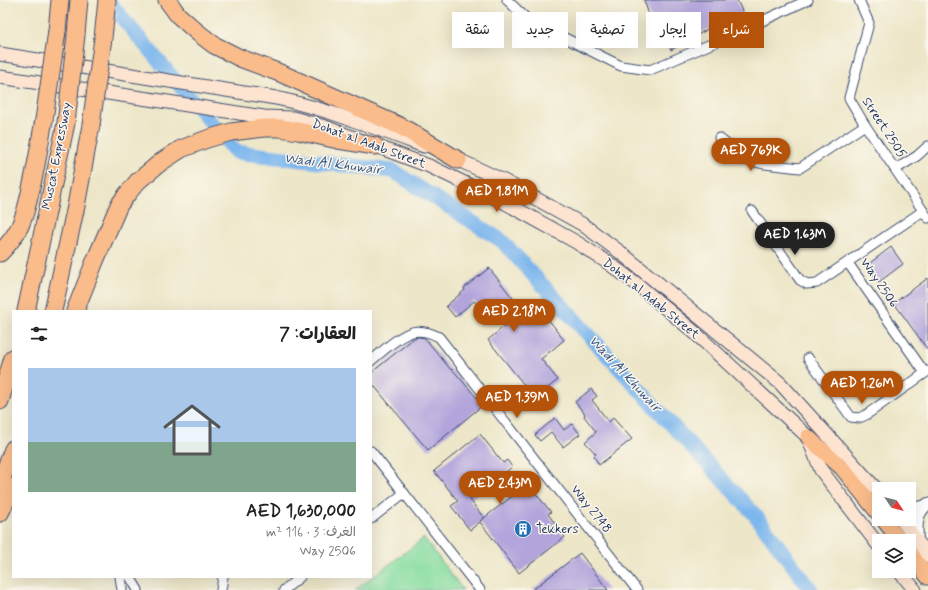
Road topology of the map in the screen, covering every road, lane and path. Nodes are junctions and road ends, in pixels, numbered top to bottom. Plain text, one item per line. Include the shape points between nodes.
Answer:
1 (60, 0) edge
2 (79, 0) edge
3 (107, 0) edge
4 (167, 0) edge
5 (507, 0) edge
6 (808, 0) edge
7 (859, 0) edge
8 (0, 54) edge
9 (0, 77) edge
10 (865, 125) junction
11 (718, 138) dead end
12 (376, 146) junction
13 (928, 146) edge
14 (458, 160) junction
15 (896, 169) junction
16 (752, 211) dead end
17 (926, 214) edge
18 (0, 253) edge
19 (848, 263) junction
20 (26, 310) edge
21 (53, 310) edge
22 (75, 310) edge
23 (808, 358) dead end
24 (372, 360) edge
25 (12, 361) edge
26 (926, 372) edge
27 (0, 401) edge
28 (808, 437) junction
29 (12, 452) edge
30 (372, 452) edge
31 (0, 484) edge
32 (872, 484) edge
33 (12, 489) edge
34 (404, 493) junction
35 (872, 505) edge
36 (926, 505) edge
37 (916, 508) edge
38 (0, 513) edge
39 (372, 518) edge
40 (888, 526) edge
41 (895, 534) edge
42 (915, 534) edge
43 (872, 537) edge
44 (916, 549) edge
45 (916, 553) edge
46 (928, 556) edge
47 (928, 577) edge
48 (120, 578) edge
49 (131, 578) edge
50 (223, 578) edge
51 (299, 578) edge
52 (905, 578) edge
53 (288, 588) edge
54 (122, 590) edge
55 (138, 590) edge
56 (221, 590) edge
57 (480, 590) edge
58 (637, 590) edge
59 (915, 590) edge

1 - 18 highway, bridge via 44,120 26,209 15,235
2 - 20 highway, Muscat Expressway, bridge via 66,123
3 - 21 highway, Muscat Expressway, bridge via 91,125
4 - 14 highway via 178,15 214,45 402,127
5 - 6 street via 527,19 621,66 650,70
7 - 10 street, Street 2505 via 869,23 849,98
8 - 14 main road, Dohat al Adab Street via 298,103 387,132
9 - 12 main road, Dohat al Adab Street via 264,117 293,118
10 - 11 street via 800,168 746,160
10 - 15 street, Street 2505
12 - 22 highway via 298,130 264,128 231,132 181,149 138,181 119,205
12 - 28 main road, Dohat al Adab Street via 429,166 502,201 607,262 638,284 694,332
13 - 15 street
14 - 32 main road, Dohat al Adab Street via 502,180 582,224 620,252 780,383
15 - 17 street, Street 2505
16 - 19 street via 800,280 807,284 817,283
17 - 19 street, Way 2506
19 - 26 street, Way 2506
23 - 26 street, Way 2506 via 851,417 859,418
24 - 58 street, Way 2748 via 401,337 413,332 429,332 439,337
25 - 27 highway
28 - 35 main road via 842,468
28 - 43 main road, Dohat al Adab Street via 821,470
29 - 31 highway
30 - 34 street
33 - 38 highway
34 - 39 street
34 - 57 street
36 - 37 street
36 - 42 street via 919,514
40 - 41 main road
44 - 46 main road
45 - 47 main road
48 - 54 street
49 - 55 street
50 - 56 street
51 - 53 street
52 - 59 main road

